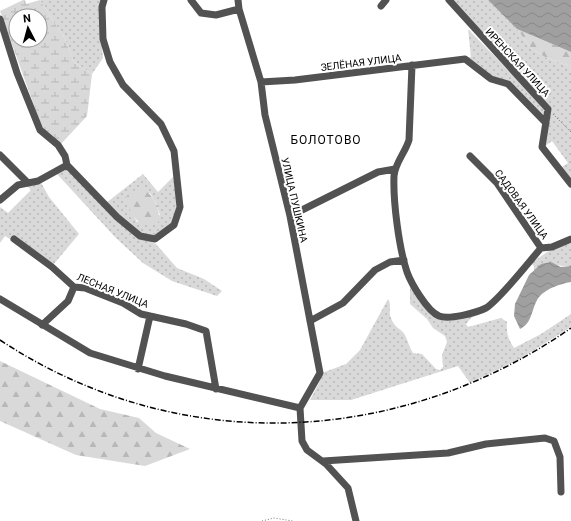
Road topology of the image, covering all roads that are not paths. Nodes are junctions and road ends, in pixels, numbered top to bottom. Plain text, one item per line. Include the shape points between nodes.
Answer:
1 (192, 0) edge
2 (238, 0) edge
3 (449, 0) edge
4 (103, 3) edge
5 (239, 9) junction
6 (0, 19) edge
7 (412, 66) junction
8 (261, 82) junction
9 (546, 123) junction
10 (0, 155) edge
11 (470, 156) dead end
12 (67, 165) junction
13 (395, 169) junction
14 (28, 183) junction
15 (571, 184) edge
16 (0, 200) edge
17 (290, 216) junction
18 (14, 239) dead end
19 (571, 239) edge
20 (541, 248) junction
21 (404, 260) junction
22 (74, 287) junction
23 (0, 299) edge
24 (150, 316) junction
25 (310, 321) junction
26 (42, 325) junction
27 (138, 369) junction
28 (216, 389) junction
29 (300, 408) junction
30 (323, 461) junction
31 (561, 492) dead end
32 (356, 521) edge

1 - 5 street via 201,13 216,14
2 - 5 street, УЛИЦА ПУШКИНА
3 - 9 street, ИРЕНСКАЯ УЛИЦА via 548,109
4 - 12 street via 103,39 110,62 123,85 161,124 174,151 180,207 174,225 155,239 140,236 117,217
5 - 8 street, УЛИЦА ПУШКИНА
6 - 12 street via 17,73 40,130 58,145 66,156
7 - 8 street, ЗЕЛЁНАЯ УЛИЦА
7 - 9 street, ЗЕЛЁНАЯ УЛИЦА via 464,59 491,79 508,84
7 - 13 street via 409,140 406,151
8 - 17 street, УЛИЦА ПУШКИНА via 265,115
9 - 15 street, ИРЕНСКАЯ УЛИЦА via 542,147
10 - 14 street
11 - 20 street, САДОВАЯ УЛИЦА via 497,184
12 - 14 street via 38,181
13 - 17 street via 378,172
13 - 21 street, САДОВАЯ УЛИЦА via 397,217
14 - 16 street via 18,185
17 - 25 street, УЛИЦА ПУШКИНА
18 - 22 street, ЛЕСНАЯ УЛИЦА
19 - 20 street, САДОВАЯ УЛИЦА via 552,247
20 - 21 street, САДОВАЯ УЛИЦА via 487,307 463,316 439,316 425,304 407,273
21 - 25 street via 390,262 375,270 343,303
22 - 24 street, ЛЕСНАЯ УЛИЦА via 85,288
22 - 26 street via 68,301
23 - 26 street
24 - 27 street
24 - 28 street, ЛЕСНАЯ УЛИЦА via 206,331
25 - 29 street, УЛИЦА ПУШКИНА via 320,373
26 - 27 street via 90,353
27 - 28 street
28 - 29 street
29 - 30 street via 302,441 307,450
30 - 31 street via 448,453 486,444 540,438 554,441 560,457
30 - 32 street via 348,488

